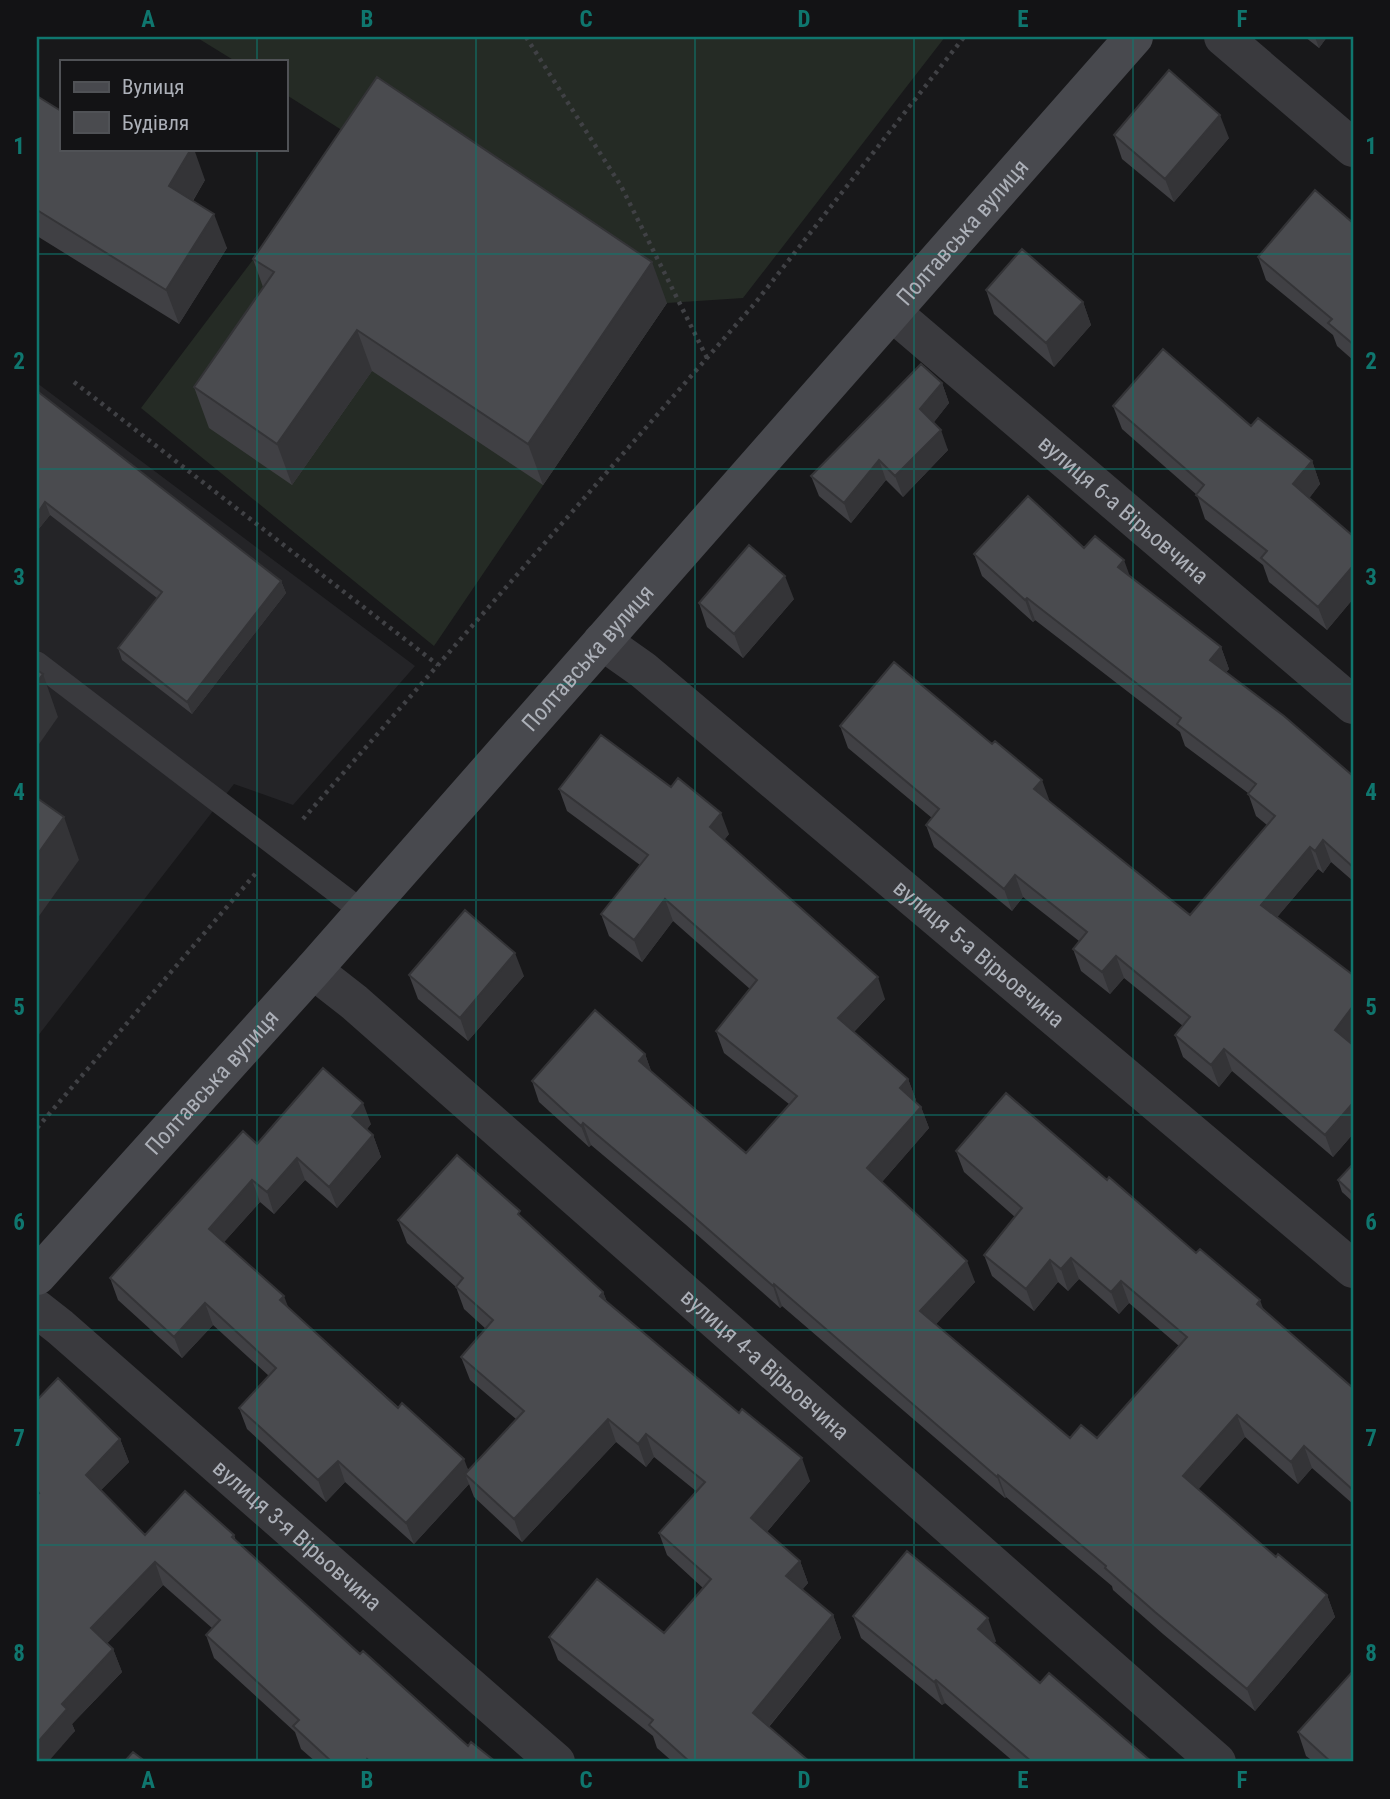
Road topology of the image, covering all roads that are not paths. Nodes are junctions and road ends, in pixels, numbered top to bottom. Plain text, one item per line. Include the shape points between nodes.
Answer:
1 (1134, 37) edge
2 (1223, 37) edge
3 (1353, 148) edge
4 (893, 313) junction
5 (602, 641) junction
6 (37, 663) edge
7 (1353, 705) edge
8 (363, 912) junction
9 (313, 970) junction
10 (1353, 1269) edge
11 (37, 1276) edge
12 (37, 1309) edge
13 (556, 1762) edge
14 (1217, 1762) edge

1 - 4 main road, Полтавська вулиця
2 - 3 street
4 - 5 main road, Полтавська вулиця
4 - 7 street, вулиця 6-а Вірьовчина
5 - 8 main road, Полтавська вулиця
5 - 10 street, вулиця 5-а Вірьовчина via 643,670
6 - 8 lane
8 - 9 main road, Полтавська вулиця
9 - 11 main road, Полтавська вулиця
9 - 14 street, вулиця 4-а Вірьовчинa
12 - 13 street, вулиця 3-я Вірьовчина

